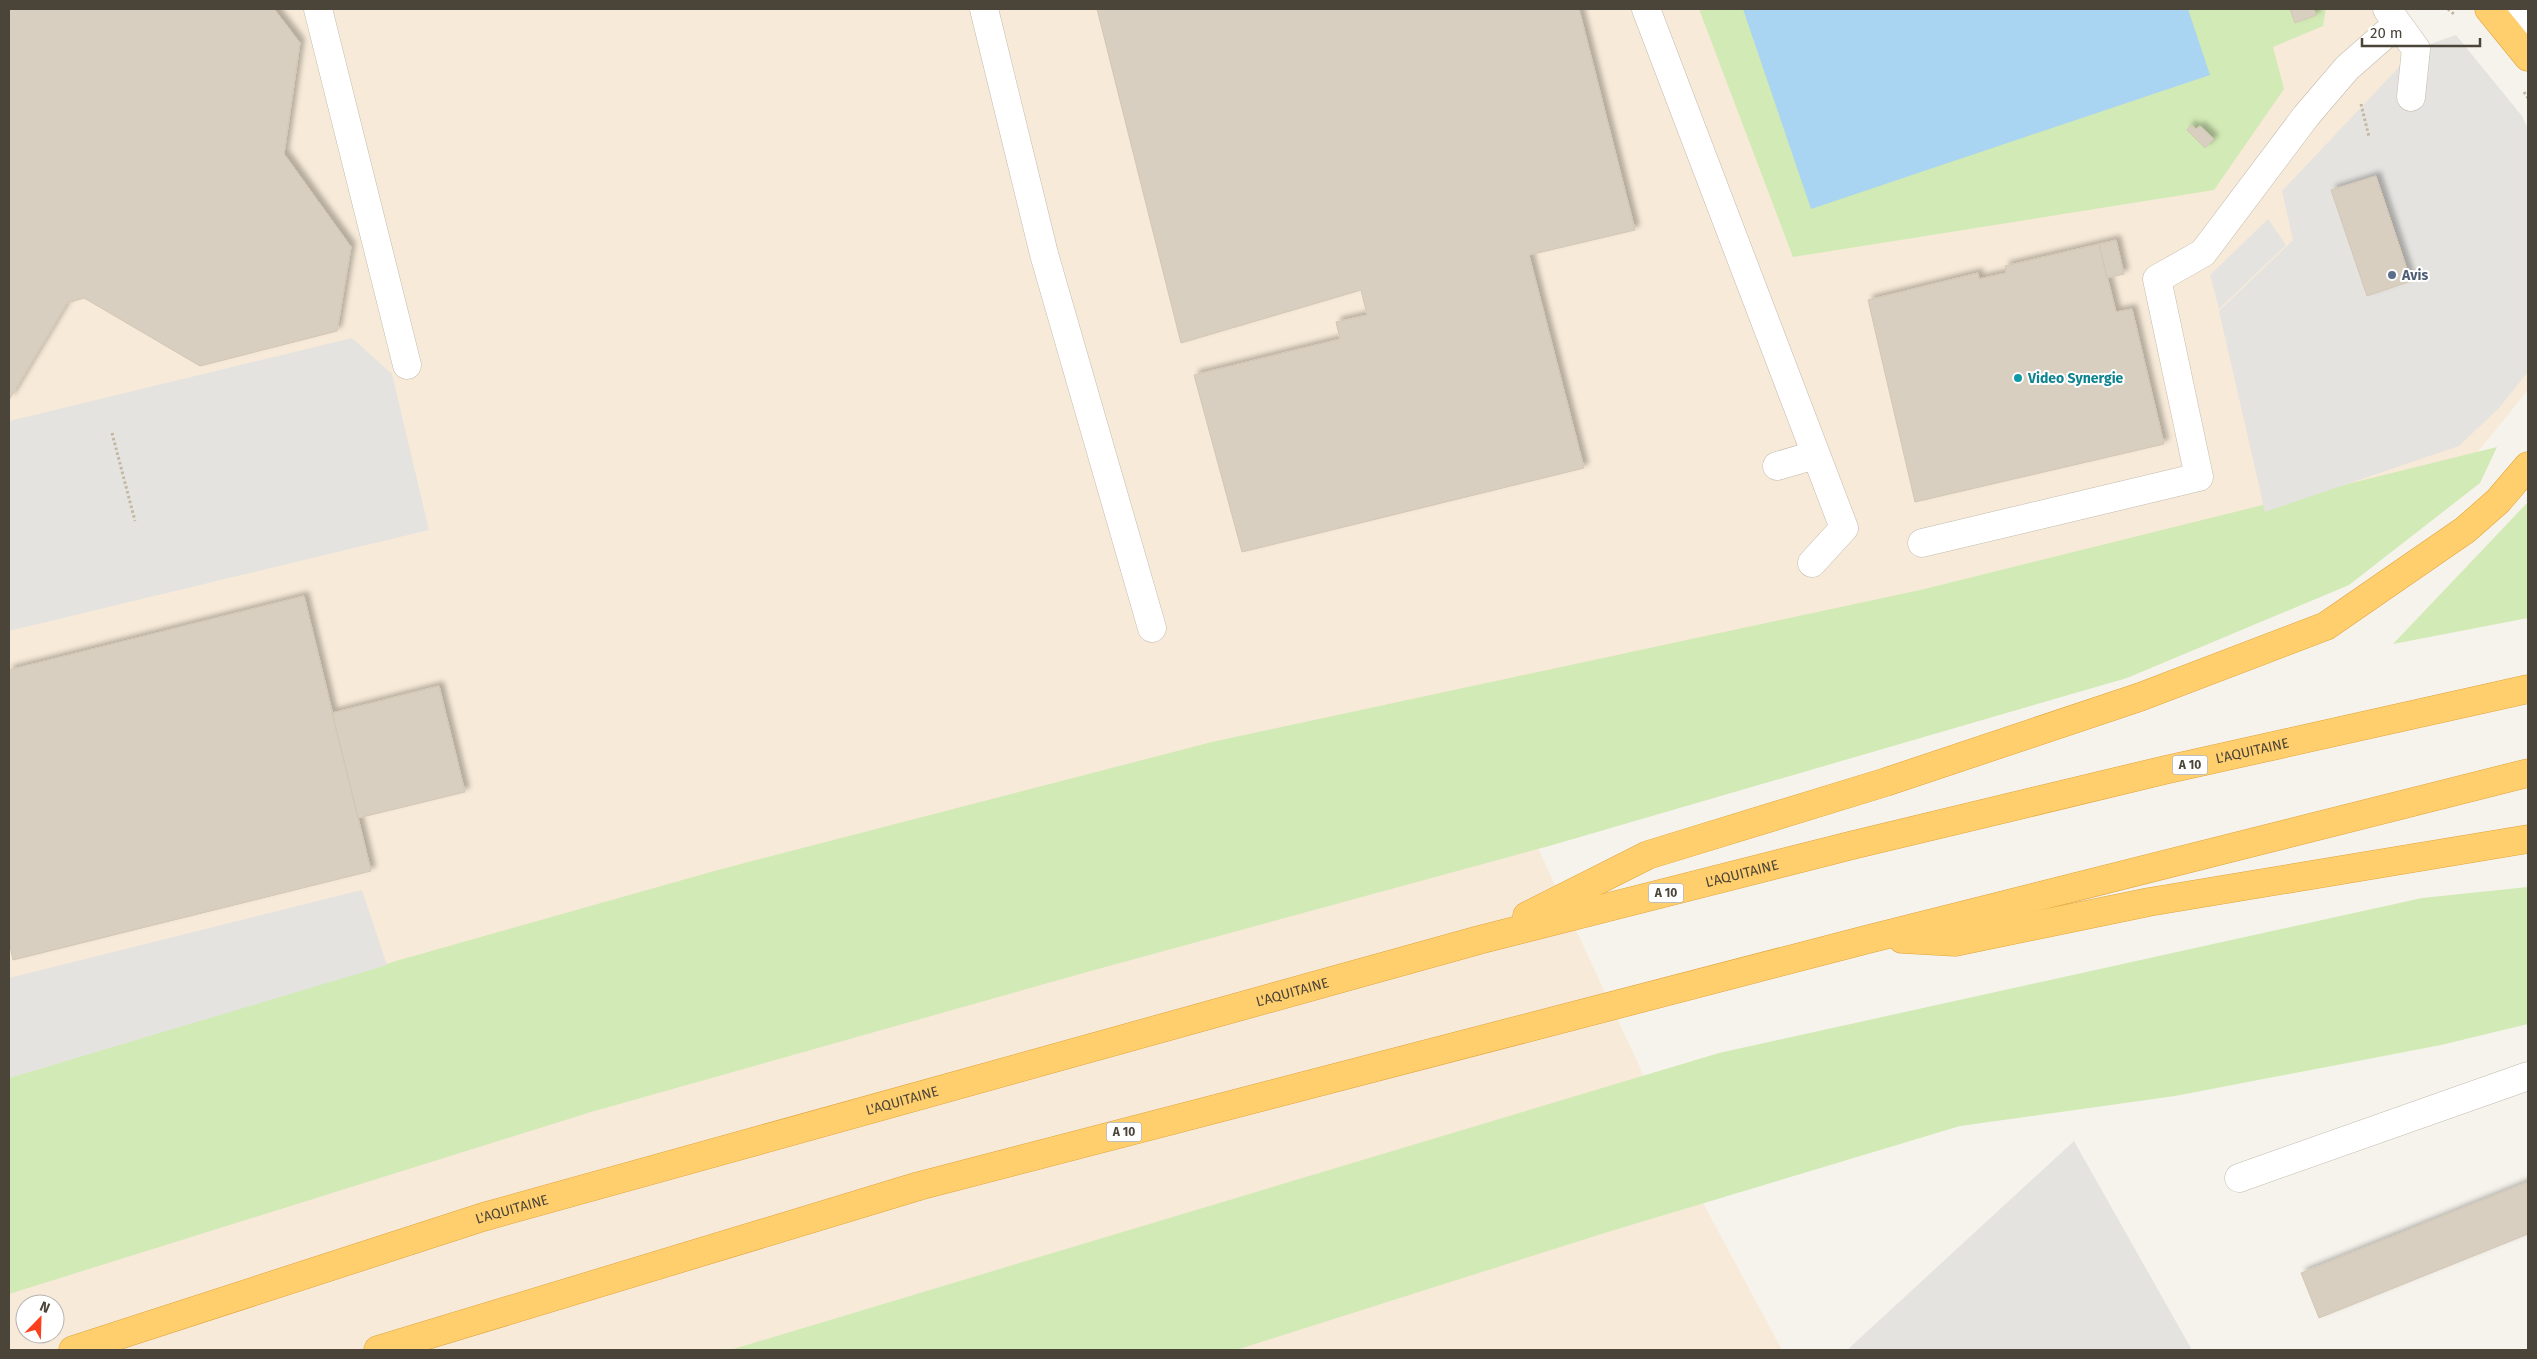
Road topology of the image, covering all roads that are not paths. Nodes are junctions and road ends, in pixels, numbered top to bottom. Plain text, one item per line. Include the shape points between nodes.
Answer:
1 (318, 9) edge
2 (984, 9) edge
3 (1646, 9) edge
4 (2489, 9) edge
5 (2518, 9) edge
6 (2392, 16) edge
7 (2528, 20) edge
8 (2528, 57) edge
9 (2411, 97) dead end
10 (407, 365) dead end
11 (1815, 456) junction
12 (1777, 466) dead end
13 (2528, 466) edge
14 (1922, 543) dead end
15 (1812, 563) dead end
16 (1152, 628) dead end
17 (2528, 689) edge
18 (2528, 773) edge
19 (2528, 839) edge
20 (1876, 937) junction
21 (1479, 940) junction
22 (2528, 1076) edge
23 (2239, 1178) dead end
24 (73, 1350) edge
25 (378, 1350) edge

1 - 10 street
2 - 16 street via 1044,254
3 - 11 street
4 - 8 highway
5 - 7 street
6 - 9 street via 2416,49
6 - 14 street via 2306,116 2203,254 2157,279 2199,477
11 - 12 street
11 - 15 street via 1844,528
13 - 21 highway via 2498,501 2465,530 2326,626 2121,703 1886,782 1648,855
17 - 21 highway, L'AQUITAINE / A 10 via 1853,845
18 - 20 highway, A 10
19 - 20 highway via 2149,902 1955,942
20 - 25 highway, A 10 via 919,1186
21 - 24 highway, L'AQUITAINE / A 10 via 483,1217
22 - 23 street

